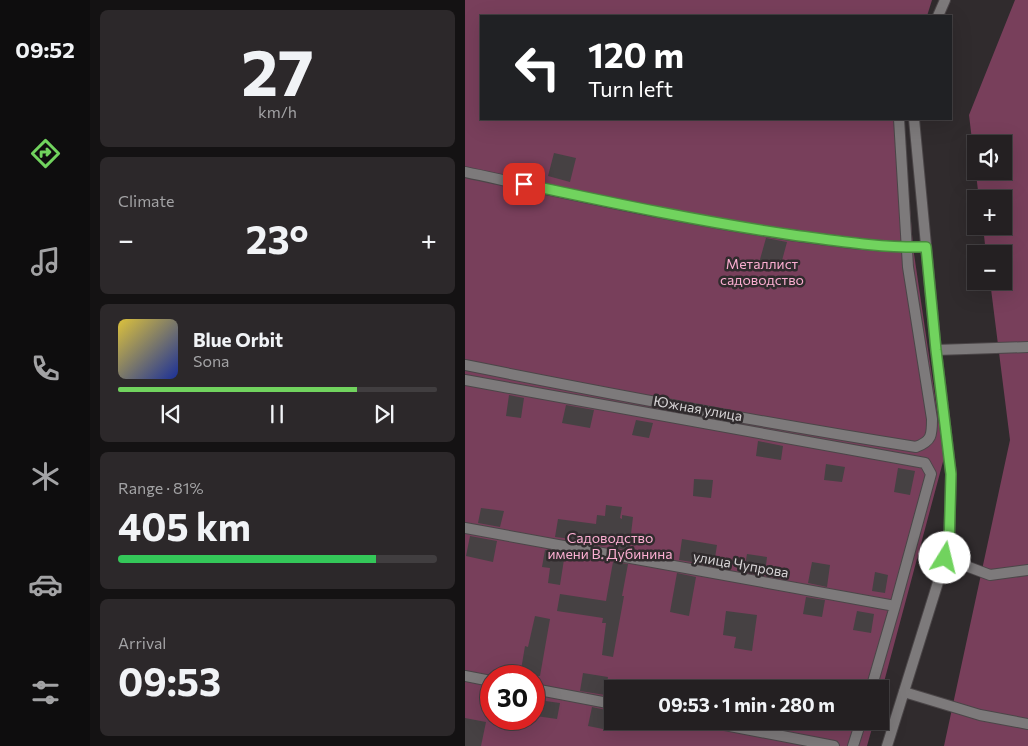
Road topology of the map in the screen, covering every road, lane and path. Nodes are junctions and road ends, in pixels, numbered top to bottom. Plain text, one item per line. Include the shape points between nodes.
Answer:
1 (945, 0) edge
2 (938, 15) edge
3 (899, 120) edge
4 (914, 120) edge
5 (465, 172) edge
6 (926, 247) junction
7 (906, 248) junction
8 (1028, 347) edge
9 (936, 350) junction
10 (465, 365) edge
11 (465, 380) edge
12 (465, 528) edge
13 (945, 558) junction
14 (1028, 570) edge
15 (895, 606) junction
16 (465, 676) edge
17 (480, 679) edge
18 (874, 680) edge
19 (545, 691) edge
20 (904, 692) junction
21 (604, 702) edge
22 (1028, 724) edge
23 (751, 730) edge
24 (858, 730) edge
25 (834, 746) edge
26 (853, 746) edge
27 (887, 746) edge

1 - 2 street
3 - 7 street
4 - 6 street
5 - 7 street via 743,228
6 - 7 street
6 - 9 street
7 - 10 street via 932,419 929,439 916,446 719,414
8 - 9 street
9 - 13 street via 951,474 949,547
11 - 15 street, Южная улица via 925,463 931,474
12 - 15 street, улица Чупрова
13 - 14 street via 990,575
13 - 20 street
15 - 18 street
16 - 17 street
19 - 21 street
20 - 22 street via 980,715
20 - 27 street
23 - 25 street
24 - 26 street

